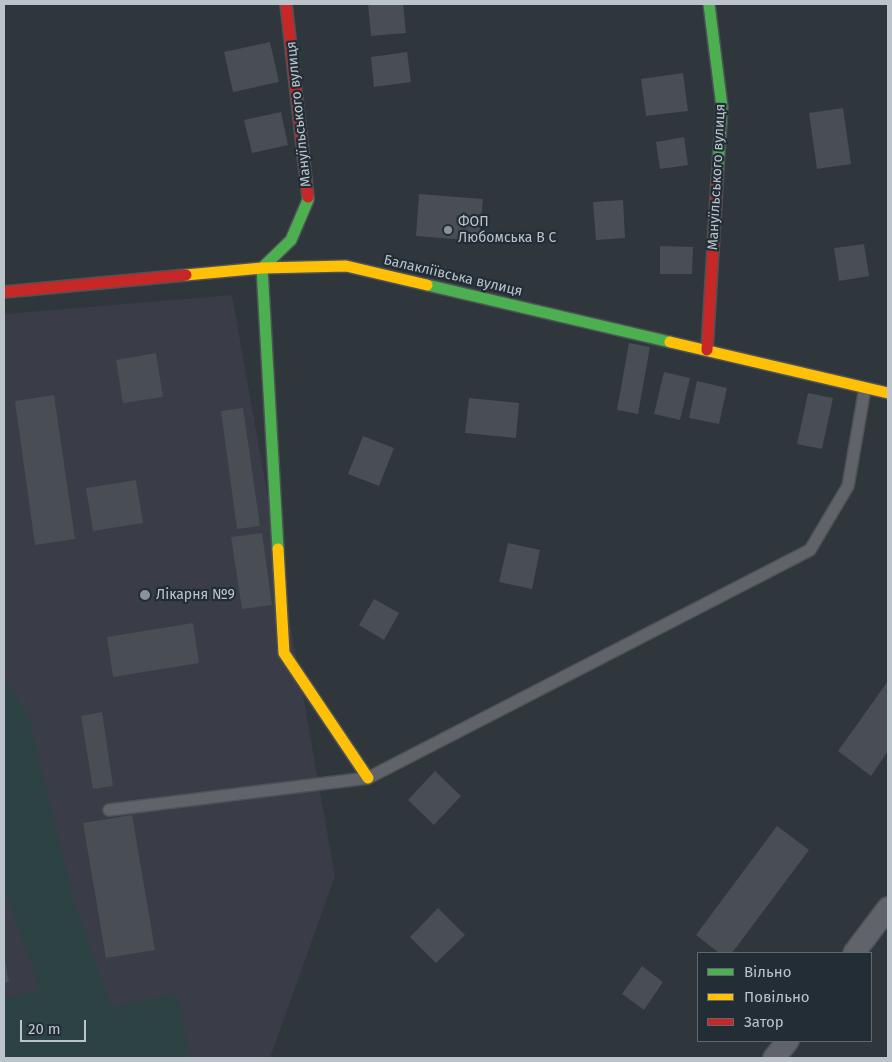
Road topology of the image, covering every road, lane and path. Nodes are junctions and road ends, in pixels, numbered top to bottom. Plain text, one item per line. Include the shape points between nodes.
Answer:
1 (286, 4) edge
2 (709, 4) edge
3 (262, 268) junction
4 (5, 289) edge
5 (707, 350) junction
6 (865, 388) junction
7 (888, 393) edge
8 (368, 778) junction
9 (109, 810) dead end
10 (888, 908) edge
11 (855, 952) edge
12 (787, 1042) edge
13 (774, 1058) edge

1 - 3 street, Мануїльського вулиця via 308,200 291,240
2 - 5 street, Мануїльського вулиця via 722,107
3 - 4 street, Балакліївська вулиця
3 - 5 street, Балакліївська вулиця via 346,266
3 - 8 street via 284,653
5 - 6 street, Балакліївська вулиця
6 - 7 street, Балакліївська вулиця
6 - 8 lane via 848,486 810,550
8 - 9 lane
10 - 11 street
12 - 13 street

